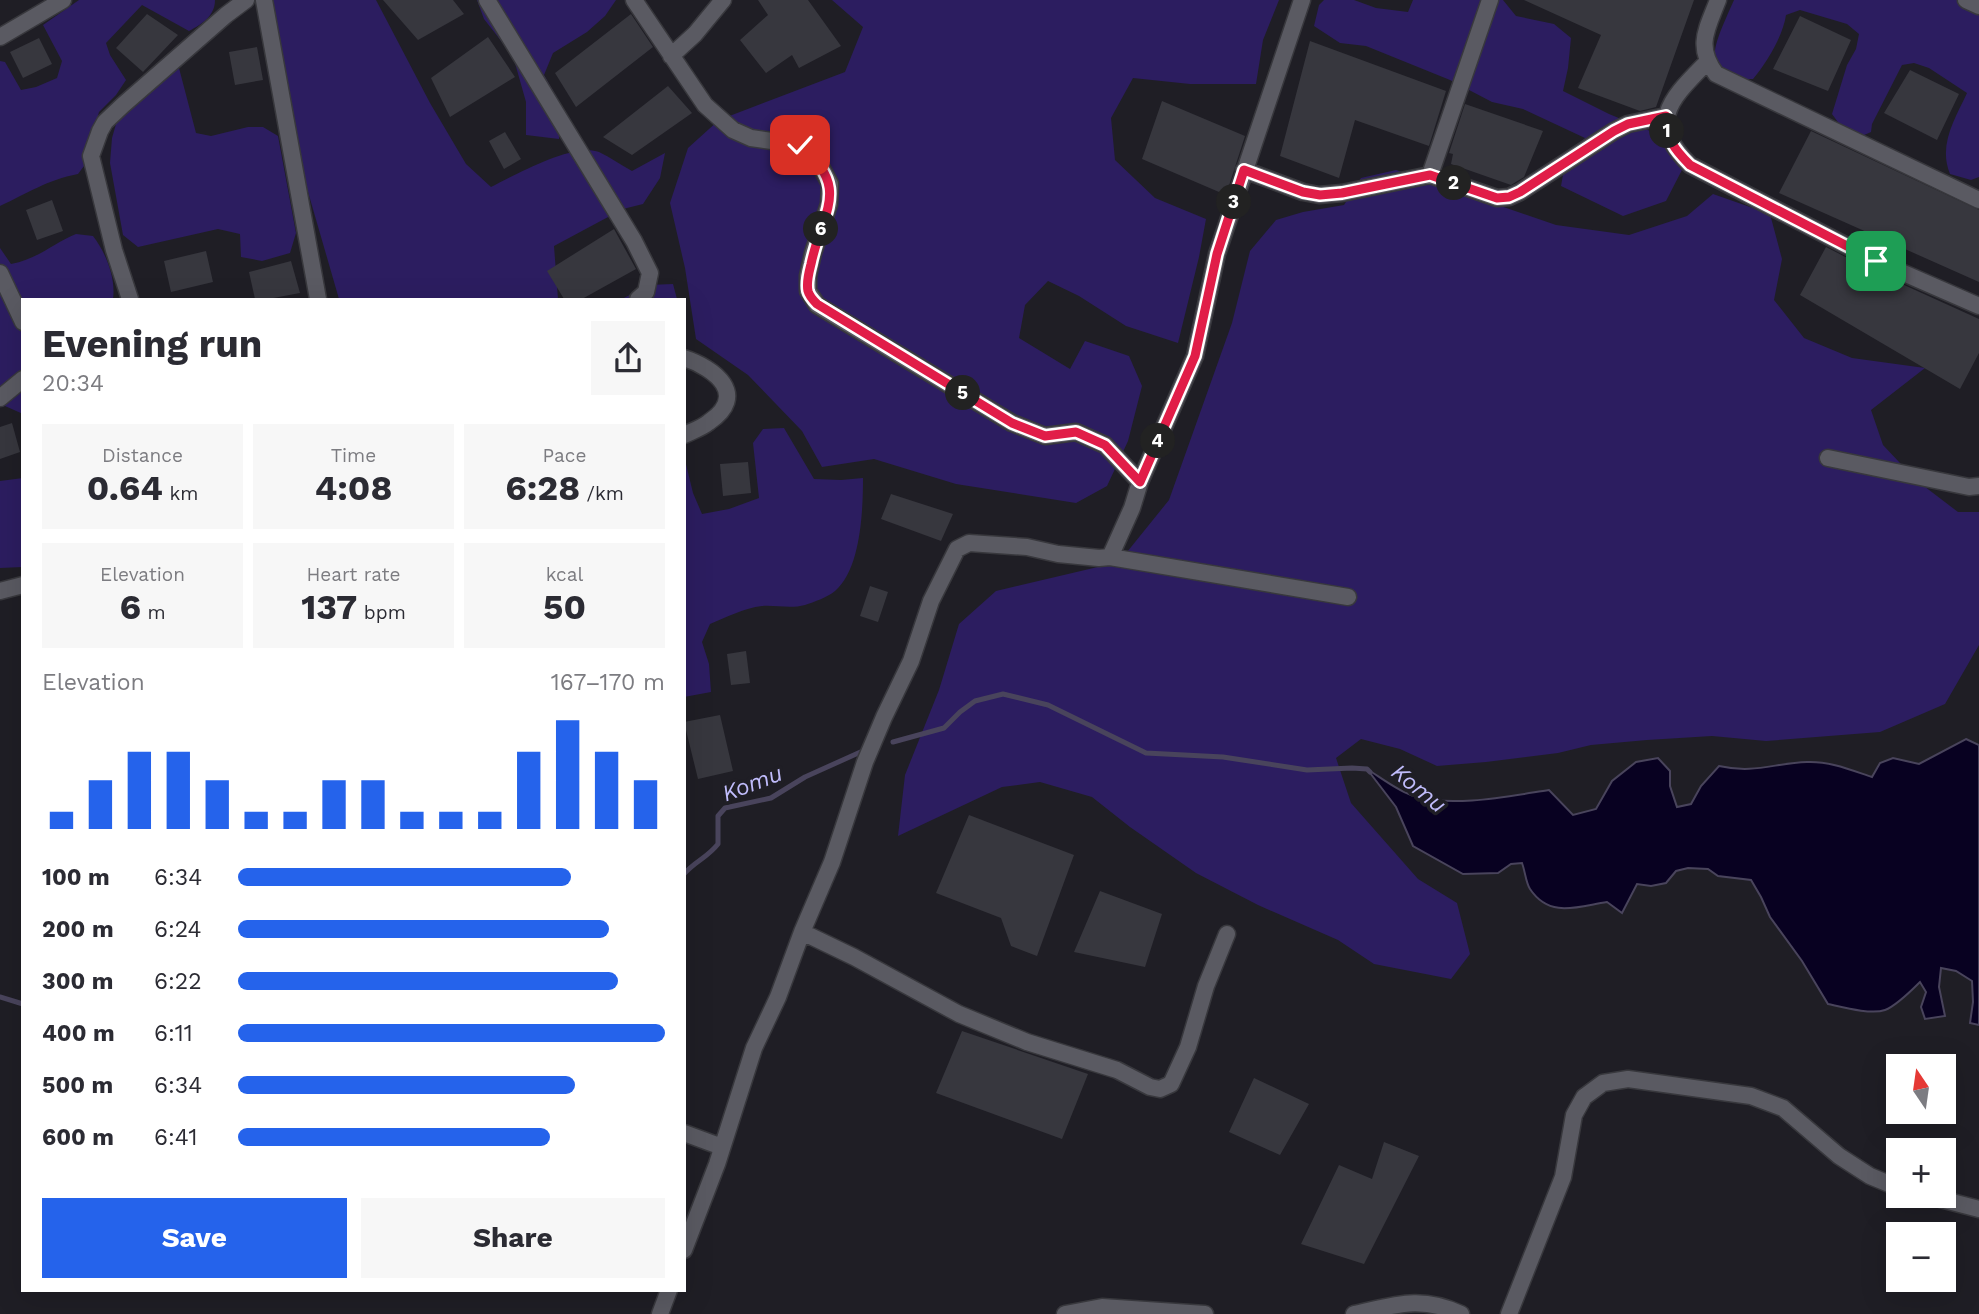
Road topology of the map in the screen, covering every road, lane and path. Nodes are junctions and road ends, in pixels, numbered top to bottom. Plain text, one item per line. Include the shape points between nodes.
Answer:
1 (63, 0) edge
2 (246, 0) edge
3 (264, 0) edge
4 (487, 0) edge
5 (634, 0) edge
6 (723, 0) edge
7 (1302, 0) edge
8 (1490, 0) edge
9 (1718, 0) edge
10 (1966, 0) edge
11 (1979, 6) edge
12 (0, 37) edge
13 (671, 56) junction
14 (1707, 62) junction
15 (1666, 116) junction
16 (1244, 170) junction
17 (1430, 175) junction
18 (1979, 200) edge
19 (0, 273) edge
20 (130, 298) edge
21 (318, 298) edge
22 (639, 298) edge
23 (1979, 306) edge
24 (21, 318) edge
25 (686, 359) edge
26 (21, 381) edge
27 (0, 398) edge
28 (686, 434) edge
29 (1828, 458) dead end
30 (1140, 482) junction
31 (1979, 486) edge
32 (1110, 557) junction
33 (21, 586) edge
34 (0, 591) edge
35 (1348, 597) dead end
36 (802, 932) junction
37 (1227, 934) dead end
38 (686, 1134) edge
39 (722, 1147) junction
40 (1886, 1183) edge
41 (1956, 1203) edge
42 (1979, 1209) edge
43 (686, 1245) edge
44 (668, 1292) edge
45 (660, 1314) edge
46 (1065, 1314) edge
47 (1195, 1314) edge
48 (1354, 1314) edge
49 (1461, 1314) edge
50 (1509, 1314) edge

1 - 12 street
2 - 20 street via 123,105 100,131 91,156
3 - 21 street
4 - 22 street via 634,241 650,273 646,292
5 - 13 street
6 - 13 street
7 - 16 street
8 - 17 street
9 - 14 street via 1705,37
10 - 11 street
13 - 30 street via 705,105 733,130 751,138 800,145 820,165 830,184 830,204 808,276 808,291 817,304 1012,423 1045,436 1076,432 1105,445
14 - 15 street via 1673,97
14 - 18 street via 1716,74
15 - 17 street via 1614,131 1509,197 1497,198
15 - 23 street via 1668,135 1690,165 1876,261
16 - 17 street via 1320,195
16 - 30 street via 1217,254 1195,356
19 - 24 street
25 - 28 street via 703,365 724,382 728,393 724,408 710,422
26 - 27 street
29 - 31 street
30 - 32 street
32 - 35 street
32 - 36 street via 969,543 957,549 865,762 832,862
33 - 34 street
36 - 37 street via 959,1014 1160,1089 1171,1084 1188,1047
36 - 39 street via 754,1048
38 - 39 street
39 - 43 street
40 - 50 street via 1839,1156 1783,1108 1751,1096 1628,1079 1603,1083 1584,1097 1574,1115 1563,1177
41 - 42 street
44 - 45 street
46 - 47 street via 1102,1307
48 - 49 street via 1422,1302

